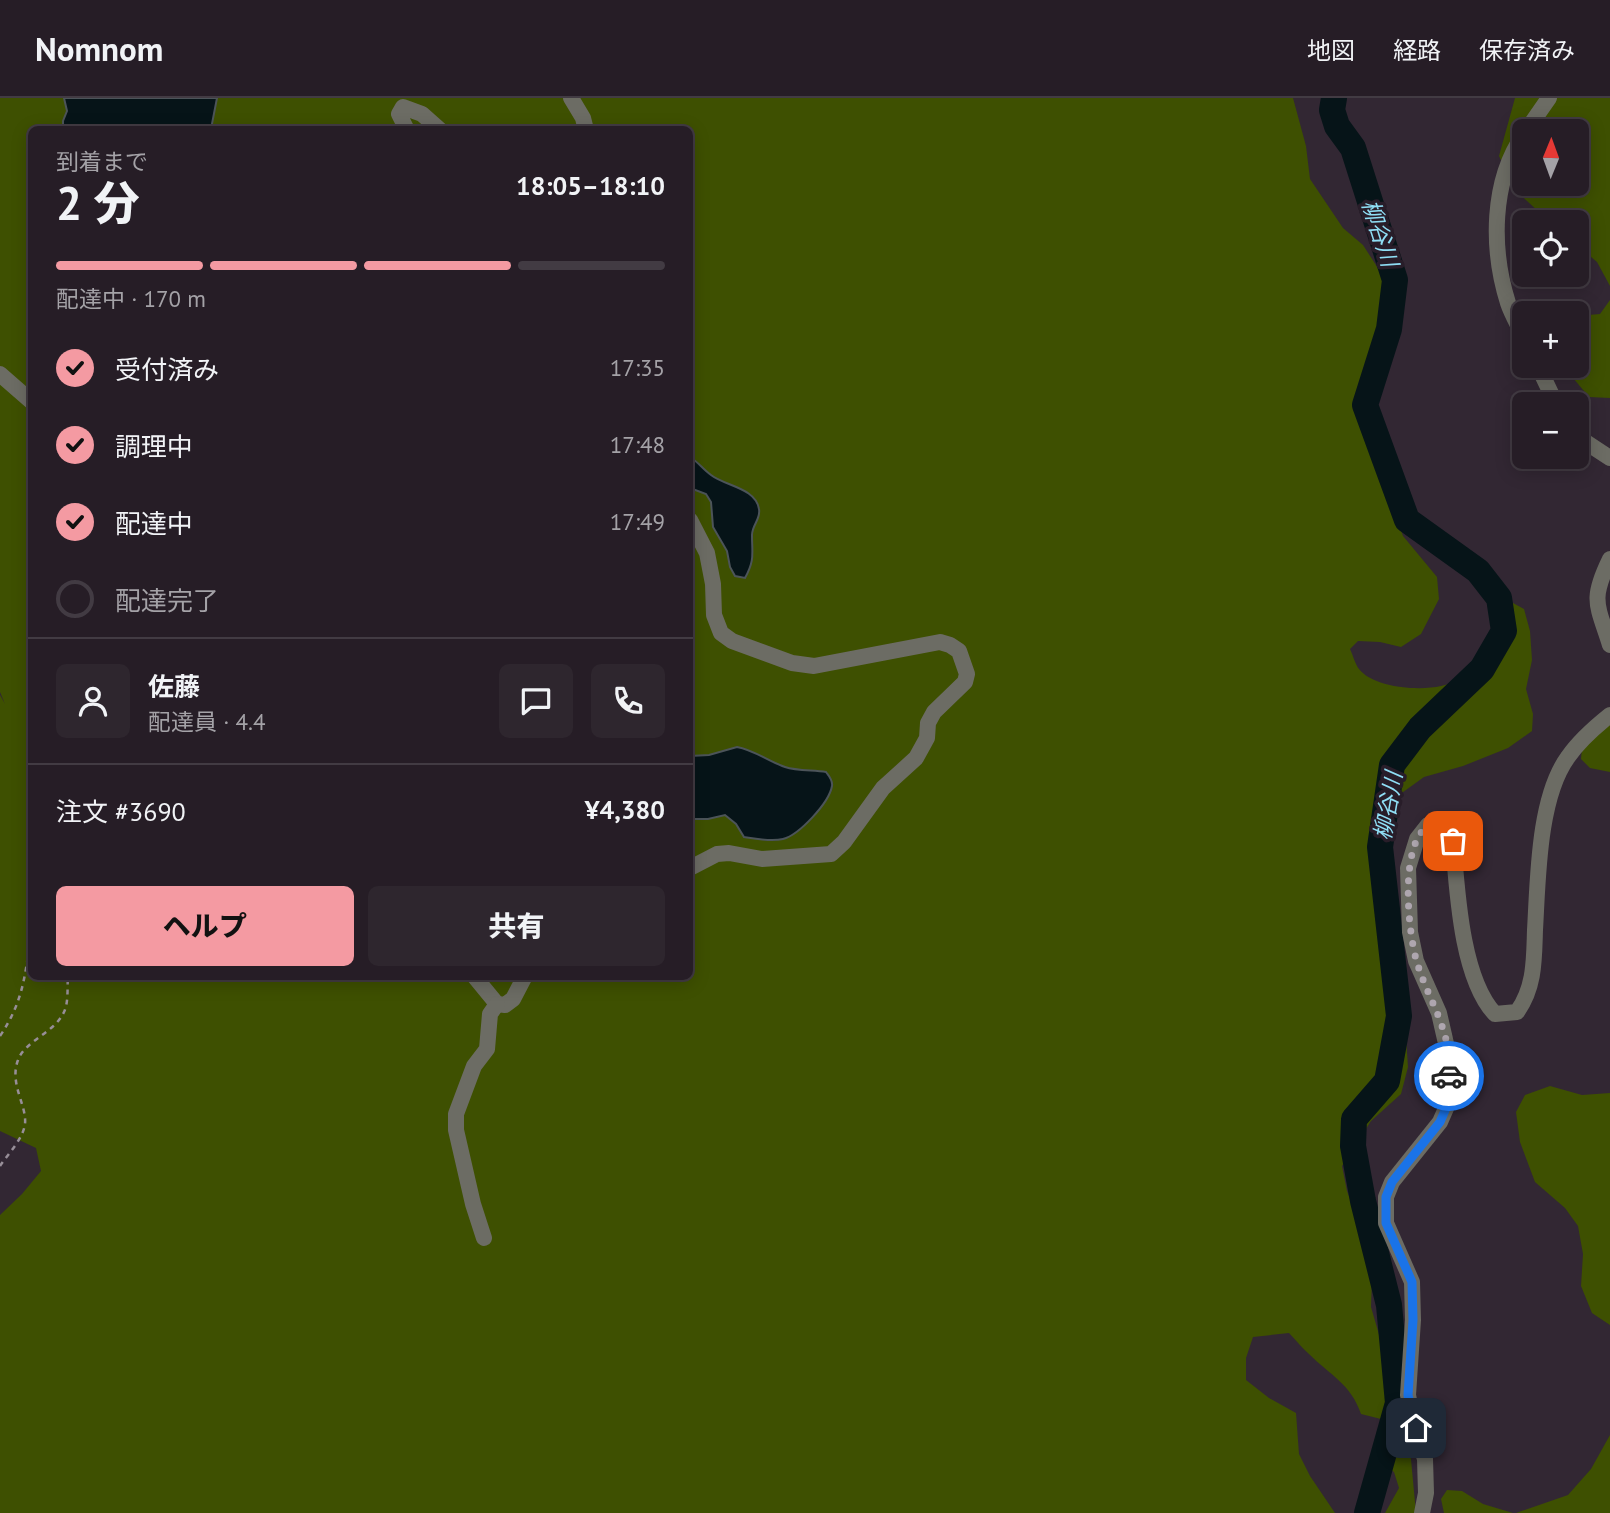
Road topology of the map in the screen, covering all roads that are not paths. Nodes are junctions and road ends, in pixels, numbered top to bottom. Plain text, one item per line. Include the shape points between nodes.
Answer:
1 (571, 98) edge
2 (1549, 98) edge
3 (1534, 119) edge
4 (405, 126) edge
5 (436, 126) edge
6 (585, 126) edge
7 (1512, 157) edge
8 (1512, 313) edge
9 (0, 374) edge
10 (28, 398) edge
11 (1589, 444) edge
12 (1610, 458) edge
13 (693, 526) edge
14 (1610, 559) edge
15 (1610, 645) edge
16 (1610, 715) edge
17 (693, 866) edge
18 (477, 980) edge
19 (523, 980) edge
20 (497, 1004) junction
21 (484, 1238) dead end
22 (1422, 1513) edge

1 - 6 street
2 - 3 street
4 - 5 street via 399,114 403,107 422,114
7 - 8 street via 1498,201 1498,262
9 - 10 street
11 - 12 street
13 - 17 street via 707,553 714,615 721,633 732,640 792,663 814,666 940,642 959,651 967,674 965,682 934,712 916,758 883,788 831,854 762,859 717,854
14 - 15 street via 1598,584 1596,603
16 - 22 street via 1567,757 1552,787 1538,863 1534,972 1517,1012 1495,1014 1479,990 1465,941 1453,841 1446,826 1439,822 1428,825 1417,839 1408,868 1416,961 1439,1013 1450,1061 1447,1106 1440,1122 1392,1182 1386,1197 1386,1223 1412,1282 1408,1395 1425,1459
18 - 20 street
19 - 20 street via 513,999
20 - 21 street via 490,1014 487,1049 474,1066 456,1114 456,1130

